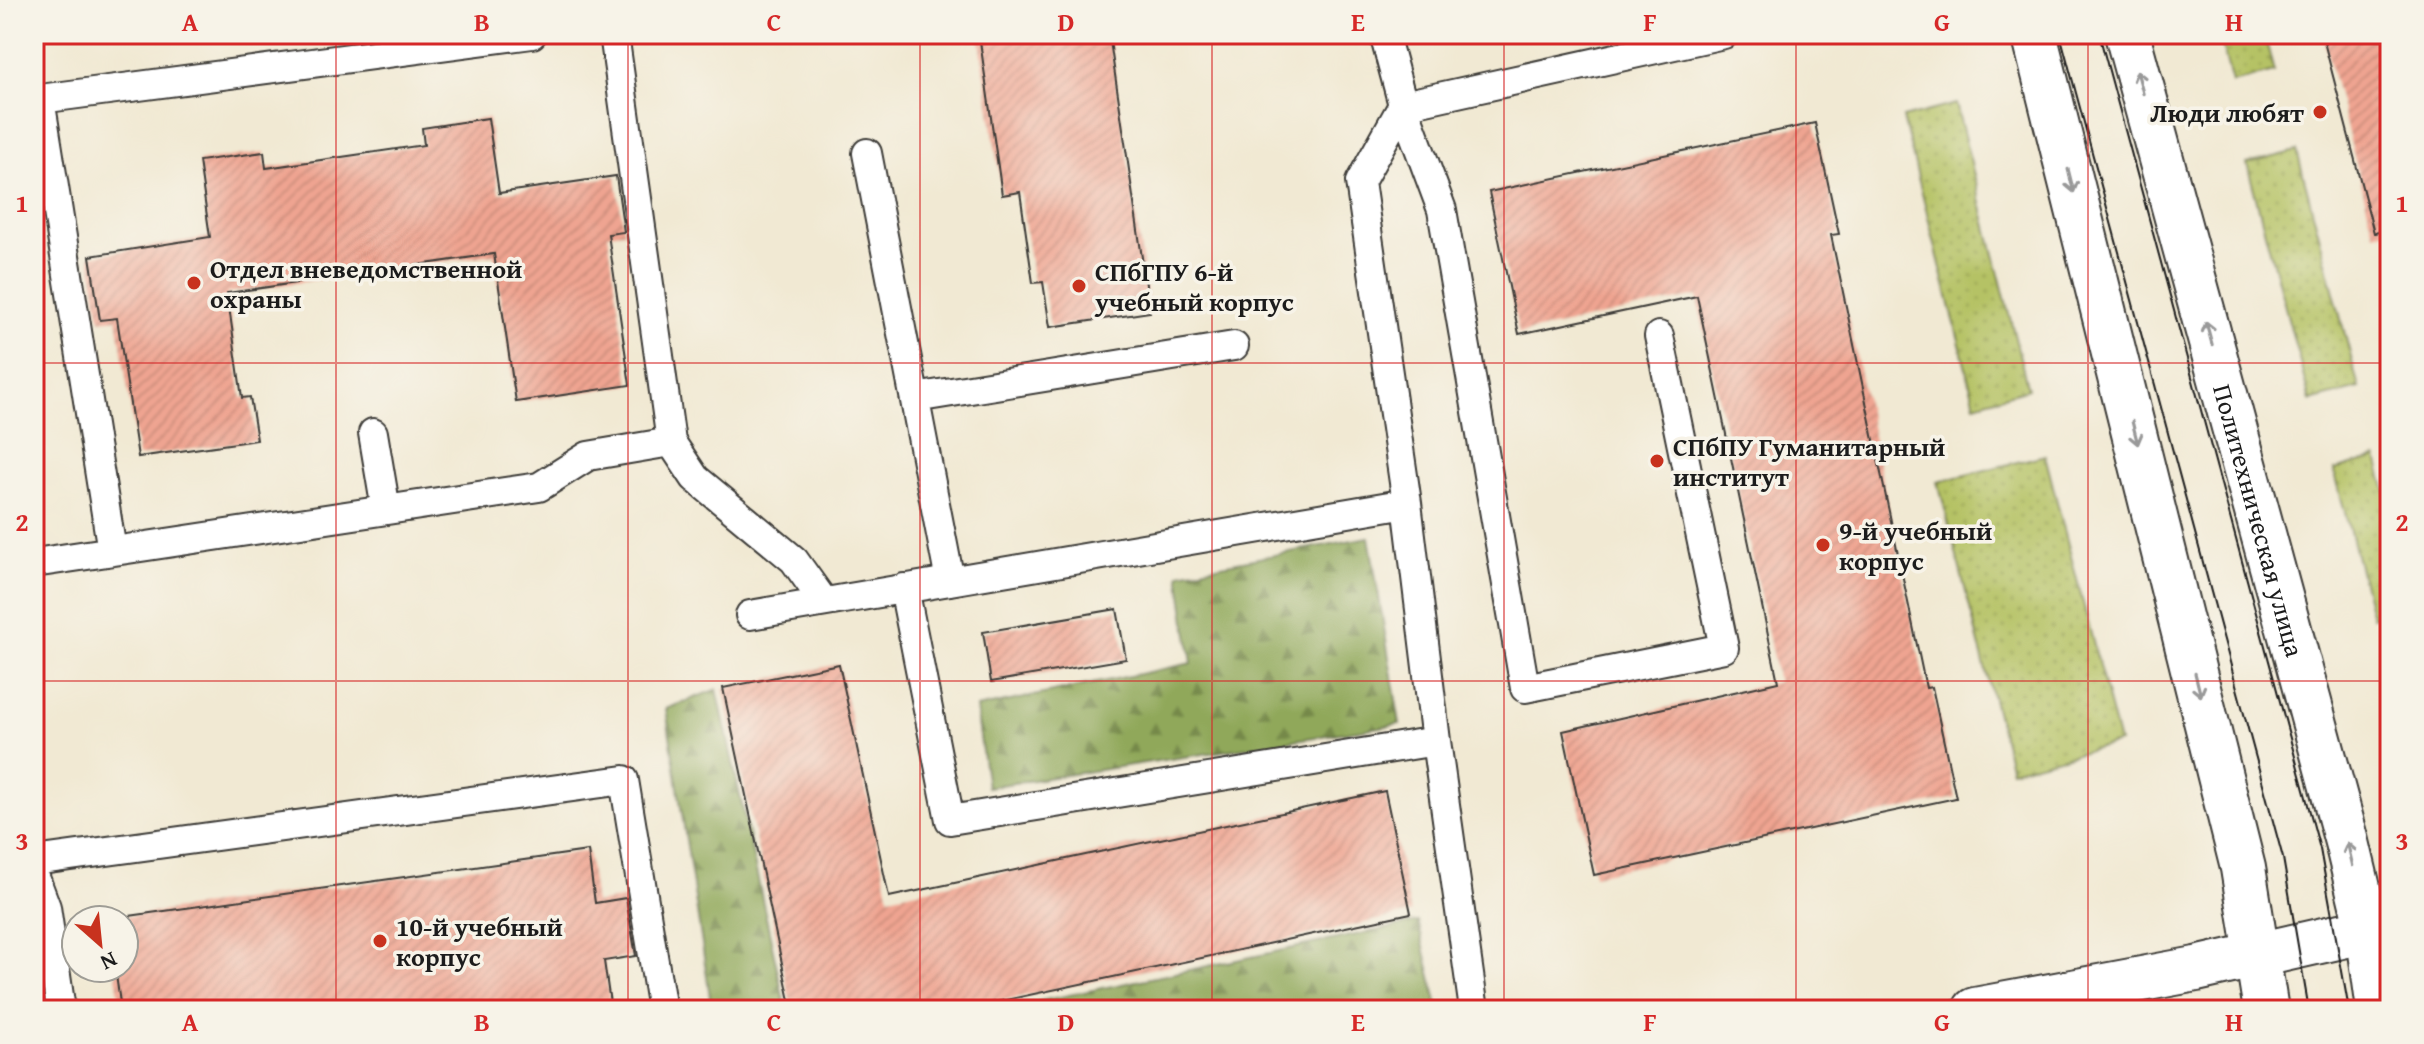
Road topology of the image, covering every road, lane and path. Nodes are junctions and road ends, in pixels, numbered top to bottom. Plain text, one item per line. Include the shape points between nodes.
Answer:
1 (532, 34) edge
2 (614, 34) edge
3 (1384, 34) edge
4 (1724, 34) edge
5 (2034, 34) edge
6 (2127, 34) edge
7 (1403, 105) junction
8 (867, 153) dead end
9 (1659, 336) dead end
10 (1234, 346) dead end
11 (915, 398) junction
12 (373, 433) dead end
13 (671, 442) junction
14 (1407, 503) junction
15 (386, 510) junction
16 (112, 551) junction
17 (34, 563) edge
18 (950, 581) junction
19 (904, 588) junction
20 (824, 602) junction
21 (750, 615) dead end
22 (1436, 741) junction
23 (34, 861) edge
24 (34, 875) edge
25 (2379, 928) edge
26 (2257, 956) junction
27 (61, 1010) edge
28 (662, 1010) edge
29 (1474, 1010) edge
30 (1975, 1010) edge
31 (2266, 1010) edge
32 (2379, 1010) edge

1 - 16 lane via 40,99
2 - 13 lane
3 - 7 lane
4 - 7 lane
5 -> 26 main road via 2243,868
25 -> 6 main road, Политехническая улица via 2347,842
7 - 9 lane via 1442,210 1525,688 1724,648
7 - 14 lane via 1360,182
8 - 11 lane
10 - 11 lane
11 - 18 lane
12 - 15 lane
13 - 15 lane via 588,456 539,487
13 - 20 lane via 695,478 794,560
14 - 18 lane
14 - 22 lane
15 - 16 lane
16 - 17 lane
18 - 19 lane
19 - 20 lane
19 - 22 lane via 950,820
20 - 21 lane
22 - 29 lane
23 - 28 lane via 624,780
24 - 27 lane via 46,907
25 - 26 main road
25 - 32 main road, Политехническая улица
26 - 30 main road
26 - 31 main road

